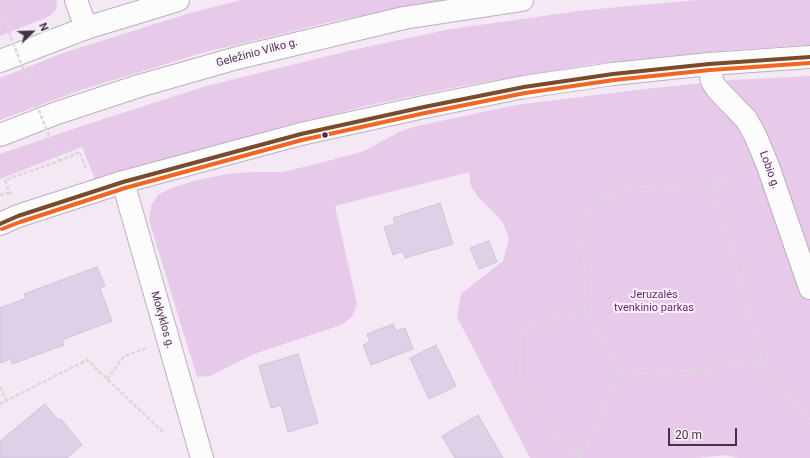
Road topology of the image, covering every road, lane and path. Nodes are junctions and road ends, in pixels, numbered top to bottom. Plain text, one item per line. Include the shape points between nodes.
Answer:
1 (76, 0) edge
2 (178, 0) edge
3 (522, 0) edge
4 (0, 9) edge
5 (86, 28) junction
6 (810, 57) edge
7 (0, 61) edge
8 (709, 64) junction
9 (0, 135) edge
10 (59, 161) junction
11 (768, 166) junction
12 (122, 182) junction
13 (712, 183) junction
14 (17, 191) dead end
15 (10, 193) junction
16 (0, 195) edge
17 (79, 195) junction
18 (0, 224) edge
19 (810, 288) edge
20 (585, 310) junction
21 (168, 340) junction
22 (763, 364) junction
23 (620, 374) junction
24 (106, 379) junction
25 (0, 387) edge
26 (7, 401) junction
27 (0, 404) edge
28 (810, 420) edge
29 (164, 433) dead end
30 (580, 457) edge
31 (202, 458) edge

1 - 5 main road
2 - 5 main road
3 - 9 main road, Geležinio Vilko g. via 404,18 237,58 57,113
4 - 10 path, bridge
5 - 7 main road
6 - 8 main road
8 - 11 main road, Lobio g. via 712,81 717,90 746,119
8 - 12 main road via 524,87 424,107 301,134
10 - 15 path via 4,180
10 - 17 path via 80,152 86,168 74,176
11 - 13 path
11 - 19 main road, Lobio g.
12 - 17 main road
12 - 21 main road, Mokyklos g.
13 - 20 path via 629,188 595,200 576,229 585,268
13 - 22 path
14 - 15 path
15 - 16 path
17 - 18 main road
20 - 23 path
20 - 30 path via 521,329 520,374 558,442
21 - 24 path via 124,356
21 - 31 main road, Mokyklos g.
22 - 23 path
22 - 28 path via 793,404
23 - 30 path
24 - 26 path via 87,360
24 - 29 path
25 - 26 path
26 - 27 path

